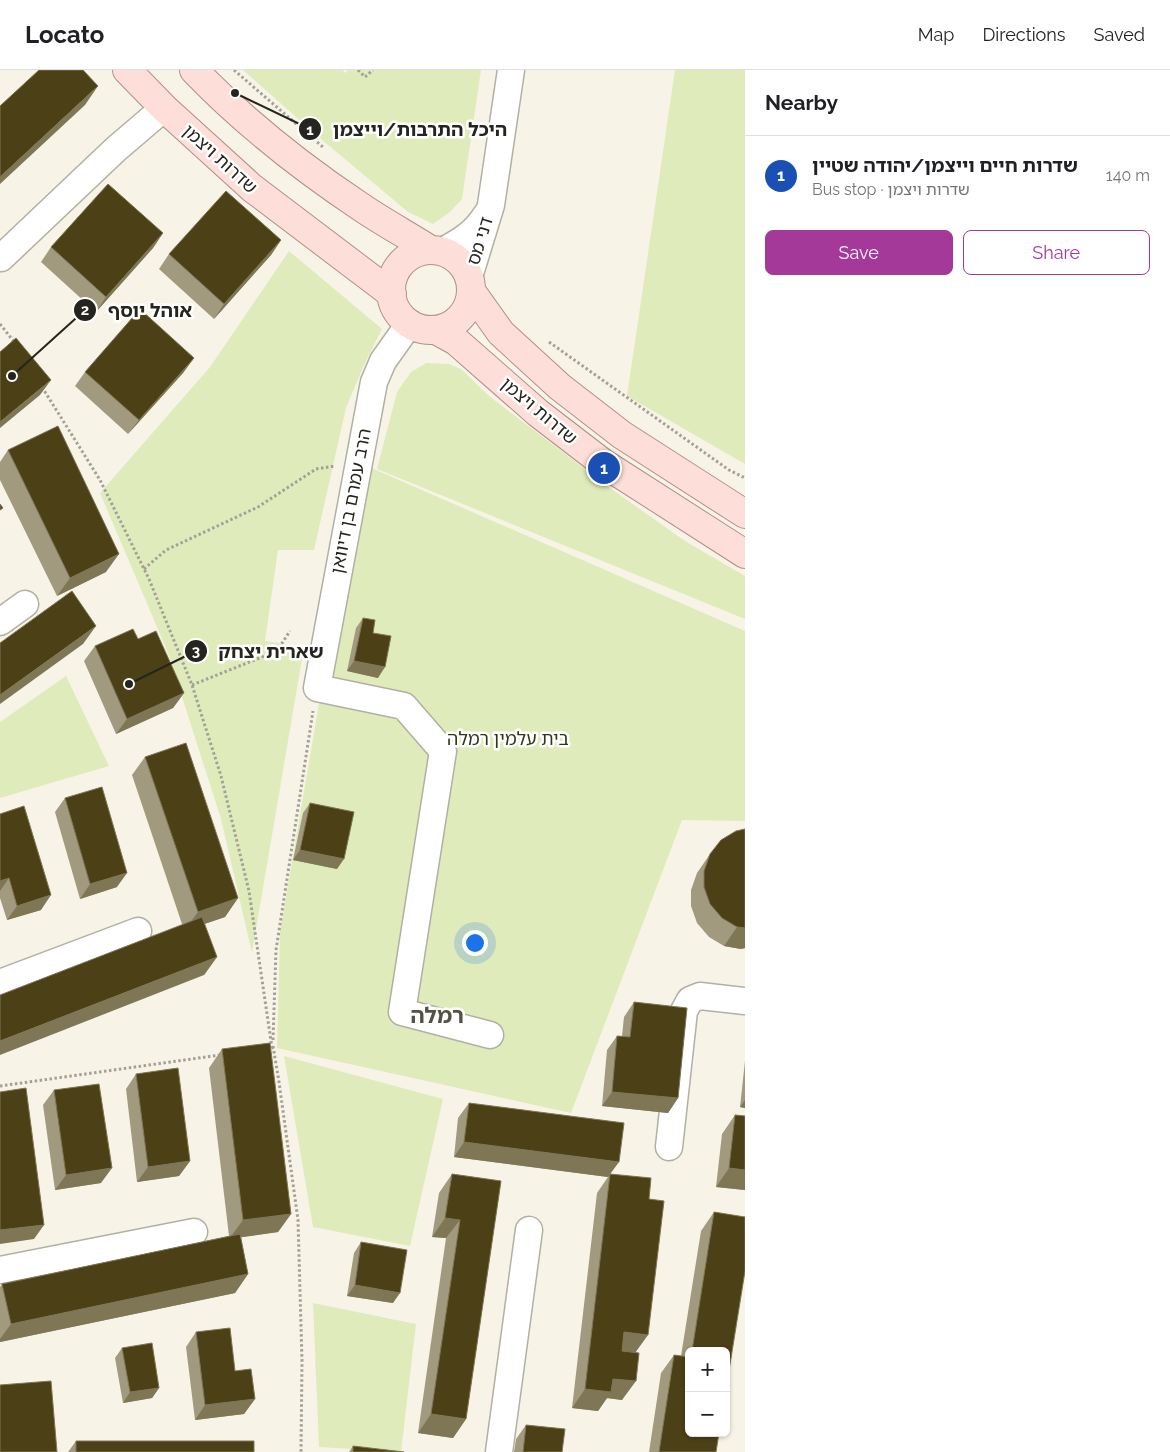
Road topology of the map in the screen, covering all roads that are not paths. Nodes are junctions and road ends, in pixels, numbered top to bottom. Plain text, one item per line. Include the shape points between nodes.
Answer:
1 (127, 70) edge
2 (194, 70) edge
3 (511, 70) edge
4 (164, 108) junction
5 (491, 205) junction
6 (436, 250) junction
7 (1, 258) edge
8 (470, 284) junction
9 (392, 294) junction
10 (410, 323) junction
11 (436, 330) junction
12 (745, 514) edge
13 (745, 554) edge
14 (25, 604) dead end
15 (0, 622) edge
16 (138, 930) dead end
17 (0, 983) edge
18 (745, 1001) edge
19 (490, 1035) dead end
20 (669, 1147) dead end
21 (529, 1230) dead end
22 (194, 1232) dead end
23 (0, 1270) edge
24 (500, 1452) edge

1 - 4 main road, שדרות ויצמן
2 - 6 main road via 275,146 361,207
3 - 5 street, דני מס
4 - 7 street
4 - 9 main road, שדרות ויצמן via 252,188
5 - 6 street, דני מס via 467,238
5 - 8 street, דני מס
6 - 8 main road via 455,257 464,266
6 - 9 main road via 417,252 406,259 392,281
8 - 11 main road via 470,302 464,312 457,321
8 - 12 main road, שדרות ויצמן via 501,333 560,387 622,435
9 - 10 main road via 394,305
10 - 11 main road
10 - 19 street, הרב עמרם בן דיוואן via 383,360 374,382 317,688 404,706 443,751 402,1012
11 - 13 main road, שדרות ויצמן via 456,341 538,413 603,463
14 - 15 street
16 - 17 street
18 - 20 street via 700,996 690,1000 684,1012
21 - 24 street
22 - 23 street

